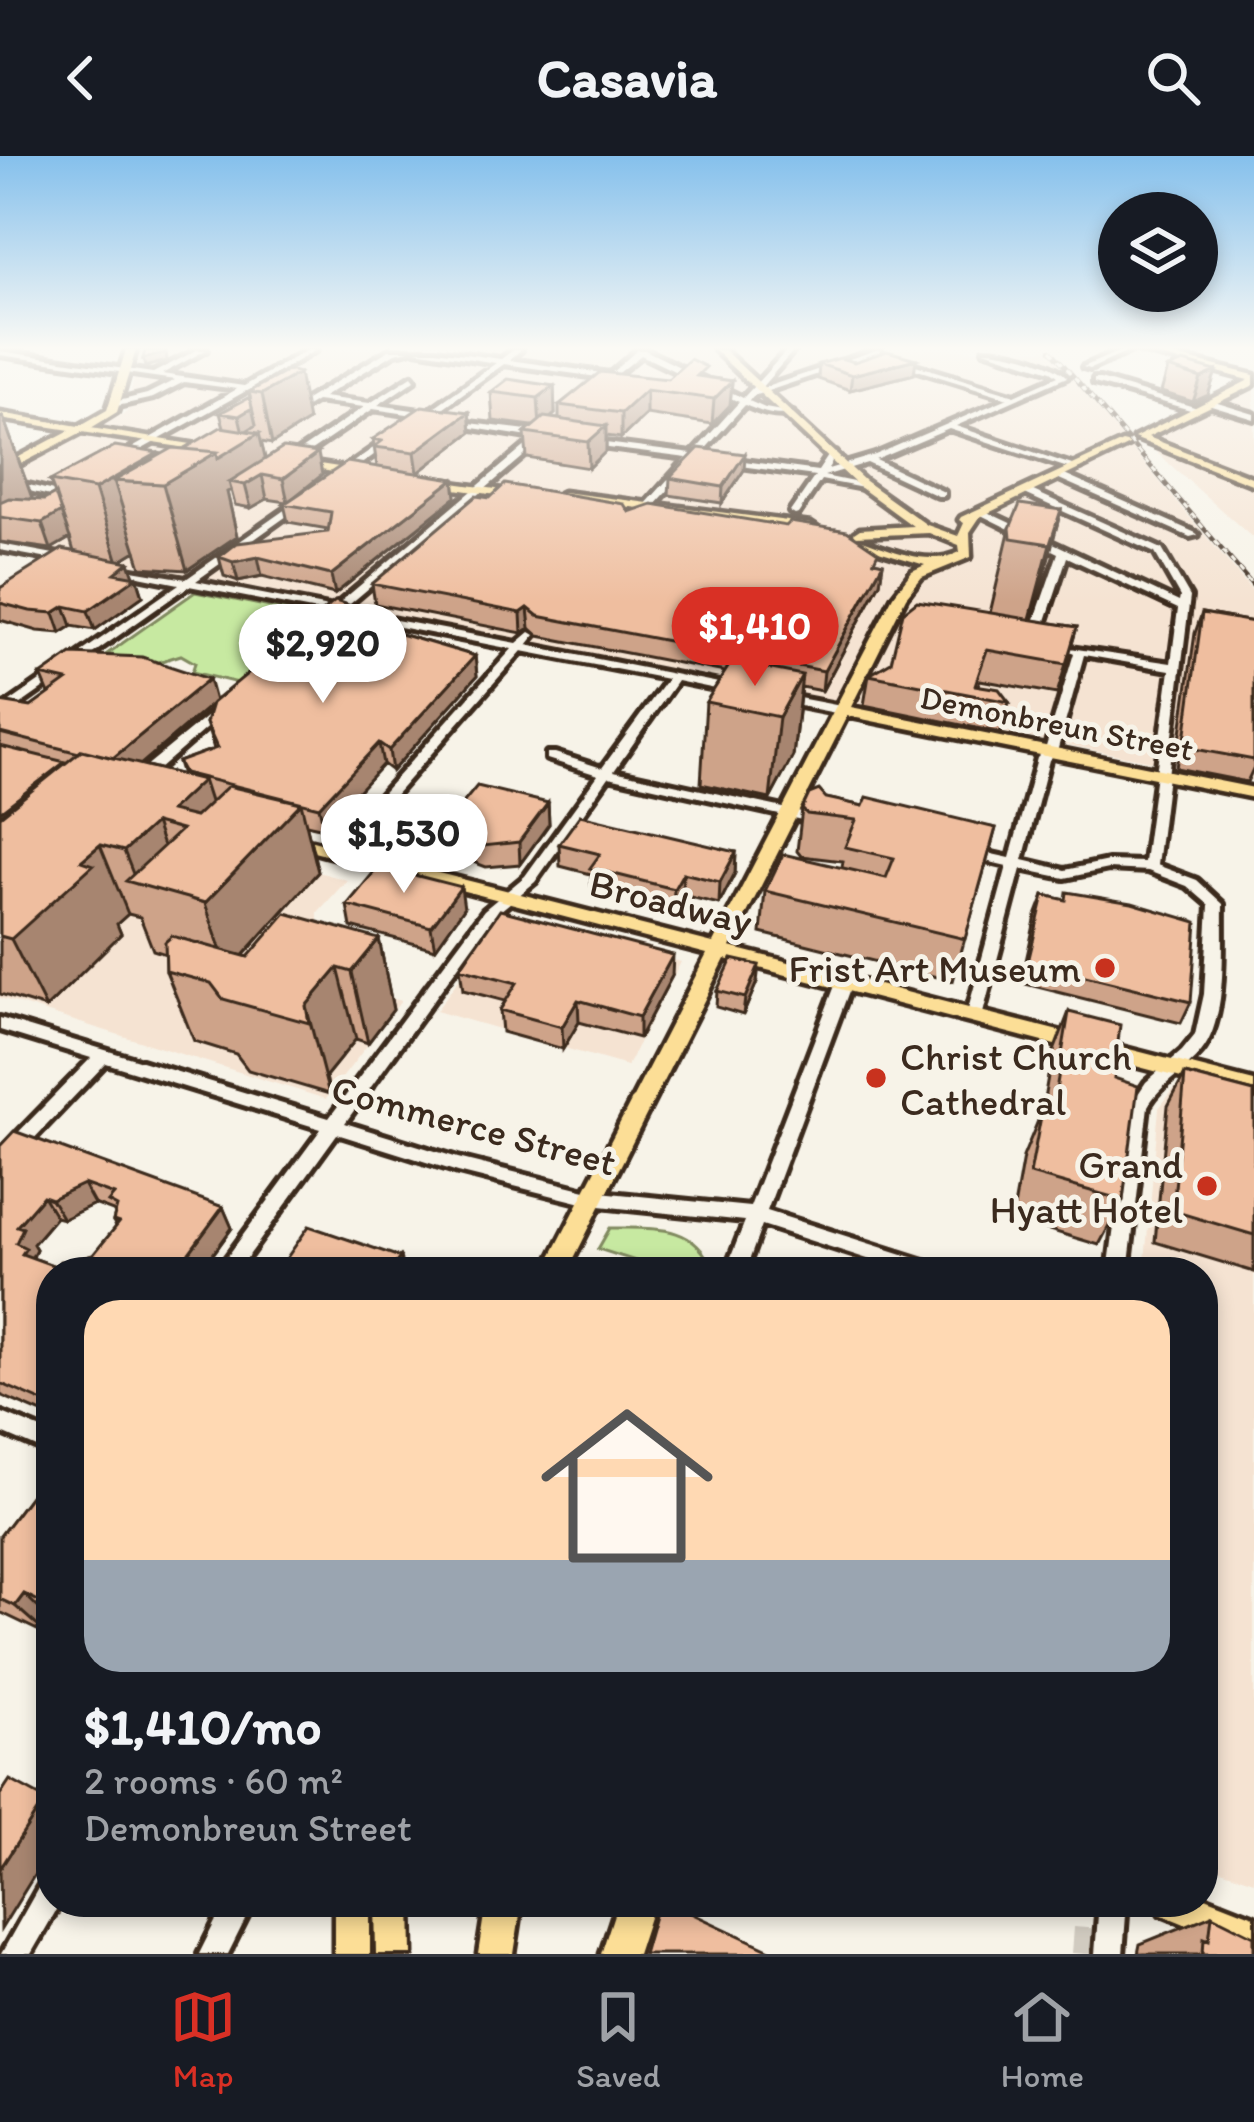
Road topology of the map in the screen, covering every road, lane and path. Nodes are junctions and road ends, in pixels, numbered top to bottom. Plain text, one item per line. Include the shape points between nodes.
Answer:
1 (74, 434) edge
2 (138, 434) edge
3 (164, 434) edge
4 (328, 434) edge
5 (399, 434) edge
6 (529, 434) edge
7 (544, 434) edge
8 (715, 434) edge
9 (803, 434) edge
10 (934, 434) edge
11 (972, 434) edge
12 (1147, 434) edge
13 (541, 436) junction
14 (158, 437) junction
15 (1135, 440) junction
16 (229, 450) joint
17 (692, 458) junction
18 (287, 460) joint
19 (868, 460) junction
20 (206, 465) edge
21 (1252, 465) edge
22 (108, 466) edge
23 (825, 467) junction
24 (846, 467) junction
25 (1077, 468) junction
26 (349, 469) junction
27 (1231, 473) junction
28 (383, 474) edge
29 (0, 476) edge
30 (1060, 476) junction
31 (420, 479) edge
32 (77, 482) edge
33 (1254, 482) edge
34 (860, 484) junction
35 (323, 487) edge
36 (480, 488) junction
37 (1028, 492) junction
38 (940, 494) dead end
39 (54, 496) junction
40 (308, 497) edge
41 (82, 501) edge
42 (32, 508) edge
43 (646, 509) junction
44 (795, 512) dead end
45 (979, 516) junction
46 (632, 524) edge
47 (235, 525) dead end
48 (926, 529) junction
49 (262, 530) junction
50 (897, 532) junction
51 (1193, 535) dead end
52 (964, 542) junction
53 (76, 543) dead end
54 (0, 547) edge
55 (1064, 551) junction
56 (895, 553) junction
57 (144, 555) dead end
58 (54, 557) junction
59 (81, 562) edge
60 (941, 563) junction
61 (101, 566) edge
62 (34, 569) edge
63 (121, 570) junction
64 (188, 582) junction
65 (900, 596) junction
66 (1182, 607) junction
67 (336, 610) junction
68 (321, 624) edge
69 (1013, 639) edge
70 (525, 641) junction
71 (1033, 643) junction
72 (1080, 651) junction
73 (1174, 667) junction
74 (674, 677) junction
75 (229, 703) edge
76 (841, 710) junction
77 (0, 715) edge
78 (1051, 752) junction
79 (551, 756) dead end
80 (606, 773) junction
81 (1161, 774) junction
82 (132, 786) edge
83 (1251, 793) edge
84 (787, 813) junction
85 (842, 825) edge
86 (262, 833) edge
87 (955, 850) edge
88 (338, 852) junction
89 (1014, 863) junction
90 (1150, 867) junction
91 (508, 898) junction
92 (716, 950) junction
93 (844, 983) junction
94 (974, 1017) junction
95 (0, 1024) edge
96 (101, 1058) junction
97 (1171, 1068) junction
98 (1254, 1089) edge
99 (332, 1126) junction
100 (0, 1163) edge
101 (590, 1198) junction
102 (756, 1216) junction
103 (237, 1257) edge
104 (562, 1257) edge
105 (741, 1257) edge
106 (886, 1257) edge
107 (1120, 1257) edge
108 (0, 1422) edge
109 (36, 1438) edge
110 (37, 1917) edge
111 (232, 1917) edge
112 (352, 1917) edge
113 (393, 1917) edge
114 (502, 1917) edge
115 (631, 1917) edge
116 (1112, 1917) edge
117 (1210, 1917) edge
118 (1254, 1934) edge
119 (15, 1954) edge
120 (213, 1954) edge
121 (352, 1954) edge
122 (394, 1954) edge
123 (496, 1954) edge
124 (619, 1954) edge
125 (1109, 1954) edge

1 - 29 main road
2 - 14 main road
3 - 14 street
4 - 18 street
5 - 26 street
6 - 13 street
7 - 13 street
8 - 17 street
9 - 23 main road
10 - 19 street
11 - 25 street
12 - 15 main road
13 - 17 street
13 - 36 street
14 - 16 main road
14 - 22 street
15 - 25 main road
15 - 27 main road
16 - 20 street
17 - 23 street via 803,473
17 - 43 street
18 - 26 main road
19 - 23 main road
19 - 24 street
19 - 38 street
21 - 27 main road
23 - 24 main road
23 - 24 street
23 - 34 street
23 - 44 street
24 - 34 main road
25 - 30 main road
26 - 28 main road
26 - 35 street
27 - 33 main road
29 - 39 street
30 - 37 main road
30 - 51 street
31 - 36 main road
32 - 39 street
34 - 48 main road
34 - 50 main road via 896,518
36 - 43 main road
36 - 43 main road
36 - 67 street
37 - 45 main road
37 - 66 street via 1159,551 1185,597
39 - 41 street
39 - 42 street
40 - 49 street
43 - 46 street
43 - 50 main road
43 - 56 main road via 862,539
45 - 48 main road
45 - 52 main road
45 - 55 street
47 - 49 street
48 - 50 main road
48 - 52 main road
49 - 64 street
50 - 56 main road via 888,540
52 - 60 main road via 967,554
53 - 58 street
54 - 58 street
55 - 66 street
55 - 71 street
56 - 60 main road
56 - 65 main road via 907,568
57 - 63 street
58 - 59 street
58 - 62 street
60 - 65 main road via 917,574
61 - 63 street, Demonbreun Street
63 - 64 street, Demonbreun Street
64 - 67 street, Demonbreun Street
64 - 77 street
65 - 76 main road via 895,619
66 - 73 street
67 - 68 street
67 - 70 street, Demonbreun Street
69 - 71 street
70 - 74 street, Demonbreun Street
70 - 88 street
71 - 72 street
72 - 73 street
72 - 78 street
73 - 81 street
74 - 76 street, Demonbreun Street
74 - 80 street
75 - 82 street
76 - 78 main road, Demonbreun Street
76 - 84 main road
78 - 81 main road, Demonbreun Street
78 - 89 street
79 - 80 street
80 - 84 street
80 - 91 street
81 - 83 main road, Demonbreun Street
81 - 90 street
84 - 85 street
84 - 92 main road
86 - 88 main road, Broadway
87 - 89 street
88 - 91 main road, Broadway
89 - 90 street via 1072,874
89 - 94 street
90 - 97 street via 1192,883 1216,904 1206,1030
91 - 92 main road, Broadway
91 - 99 street
92 - 93 main road, Broadway
92 - 101 main road
93 - 94 main road, Broadway
93 - 102 street
94 - 97 main road, Broadway
95 - 96 street, Commerce Street
96 - 99 street, Commerce Street
96 - 100 street
97 - 98 main road, Broadway
97 - 107 street via 1139,1106
99 - 101 street, Commerce Street
99 - 103 street
101 - 102 street, Commerce Street
101 - 104 main road
102 - 105 street
102 - 106 street, Commerce Street
108 - 109 street
110 - 119 street
111 - 120 street
112 - 121 main road
113 - 122 main road
114 - 123 main road
115 - 124 main road
116 - 125 street
117 - 118 main road

